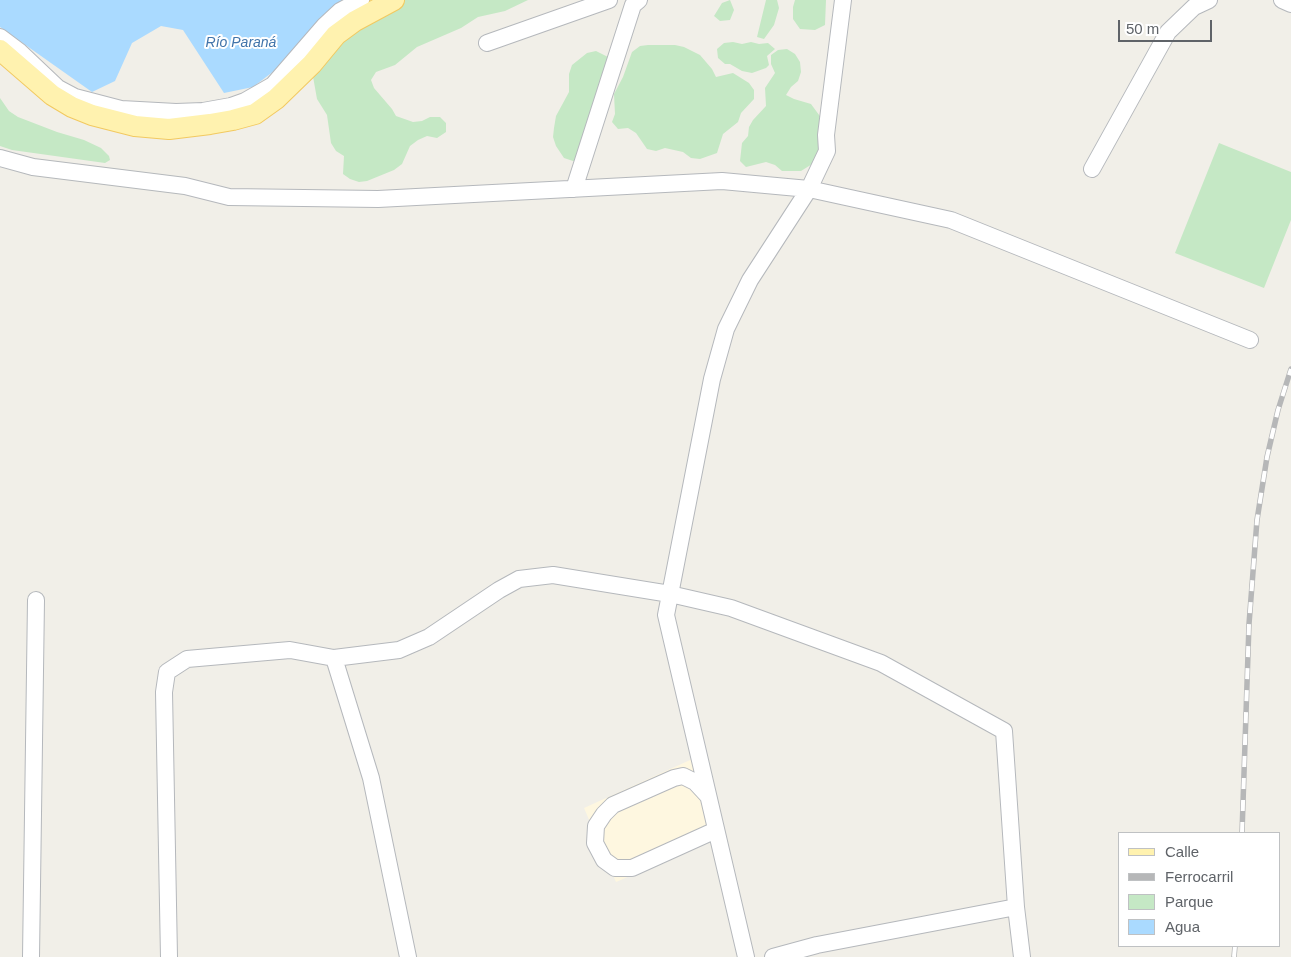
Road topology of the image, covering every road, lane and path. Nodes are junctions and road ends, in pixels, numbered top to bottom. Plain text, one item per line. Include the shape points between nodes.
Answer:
1 (361, 0) edge
2 (394, 0) edge
3 (609, 0) edge
4 (843, 0) edge
5 (1209, 0) edge
6 (1282, 0) edge
7 (630, 2) edge
8 (1291, 4) edge
9 (0, 37) edge
10 (487, 43) dead end
11 (0, 50) edge
12 (0, 158) edge
13 (1092, 169) dead end
14 (574, 189) junction
15 (809, 189) junction
16 (1250, 340) dead end
17 (670, 594) junction
18 (36, 600) dead end
19 (334, 658) junction
20 (708, 796) junction
21 (716, 830) junction
22 (1016, 906) junction
23 (31, 957) edge
24 (169, 957) edge
25 (408, 957) edge
26 (746, 957) edge
27 (773, 957) edge
28 (1022, 957) edge

1 - 9 street via 340,11 325,25 274,85 245,101 203,111 121,109 76,97 58,88
2 - 11 main road via 354,21 276,99 255,114 210,124 169,129 135,126 92,115 52,95
3 - 10 street
4 - 15 street via 826,135 827,151
5 - 13 street via 1194,7 1168,32
6 - 8 street
7 - 14 street
12 - 14 street via 33,167 185,186 229,196 378,199
14 - 15 street via 722,181
15 - 16 street via 951,220
15 - 17 street via 750,280 726,329 712,379
17 - 19 street via 553,575 519,580 429,637 399,650
17 - 20 street via 666,615
17 - 22 street via 731,608 881,663 1004,732
18 - 23 street
19 - 24 street via 290,650 187,659 168,672 164,692
19 - 25 street via 371,778
20 - 21 street
20 - 21 street via 695,782 683,776 674,778 613,805 596,826 595,843 604,860 615,868 632,868
21 - 26 street
22 - 27 street via 817,945
22 - 28 street

